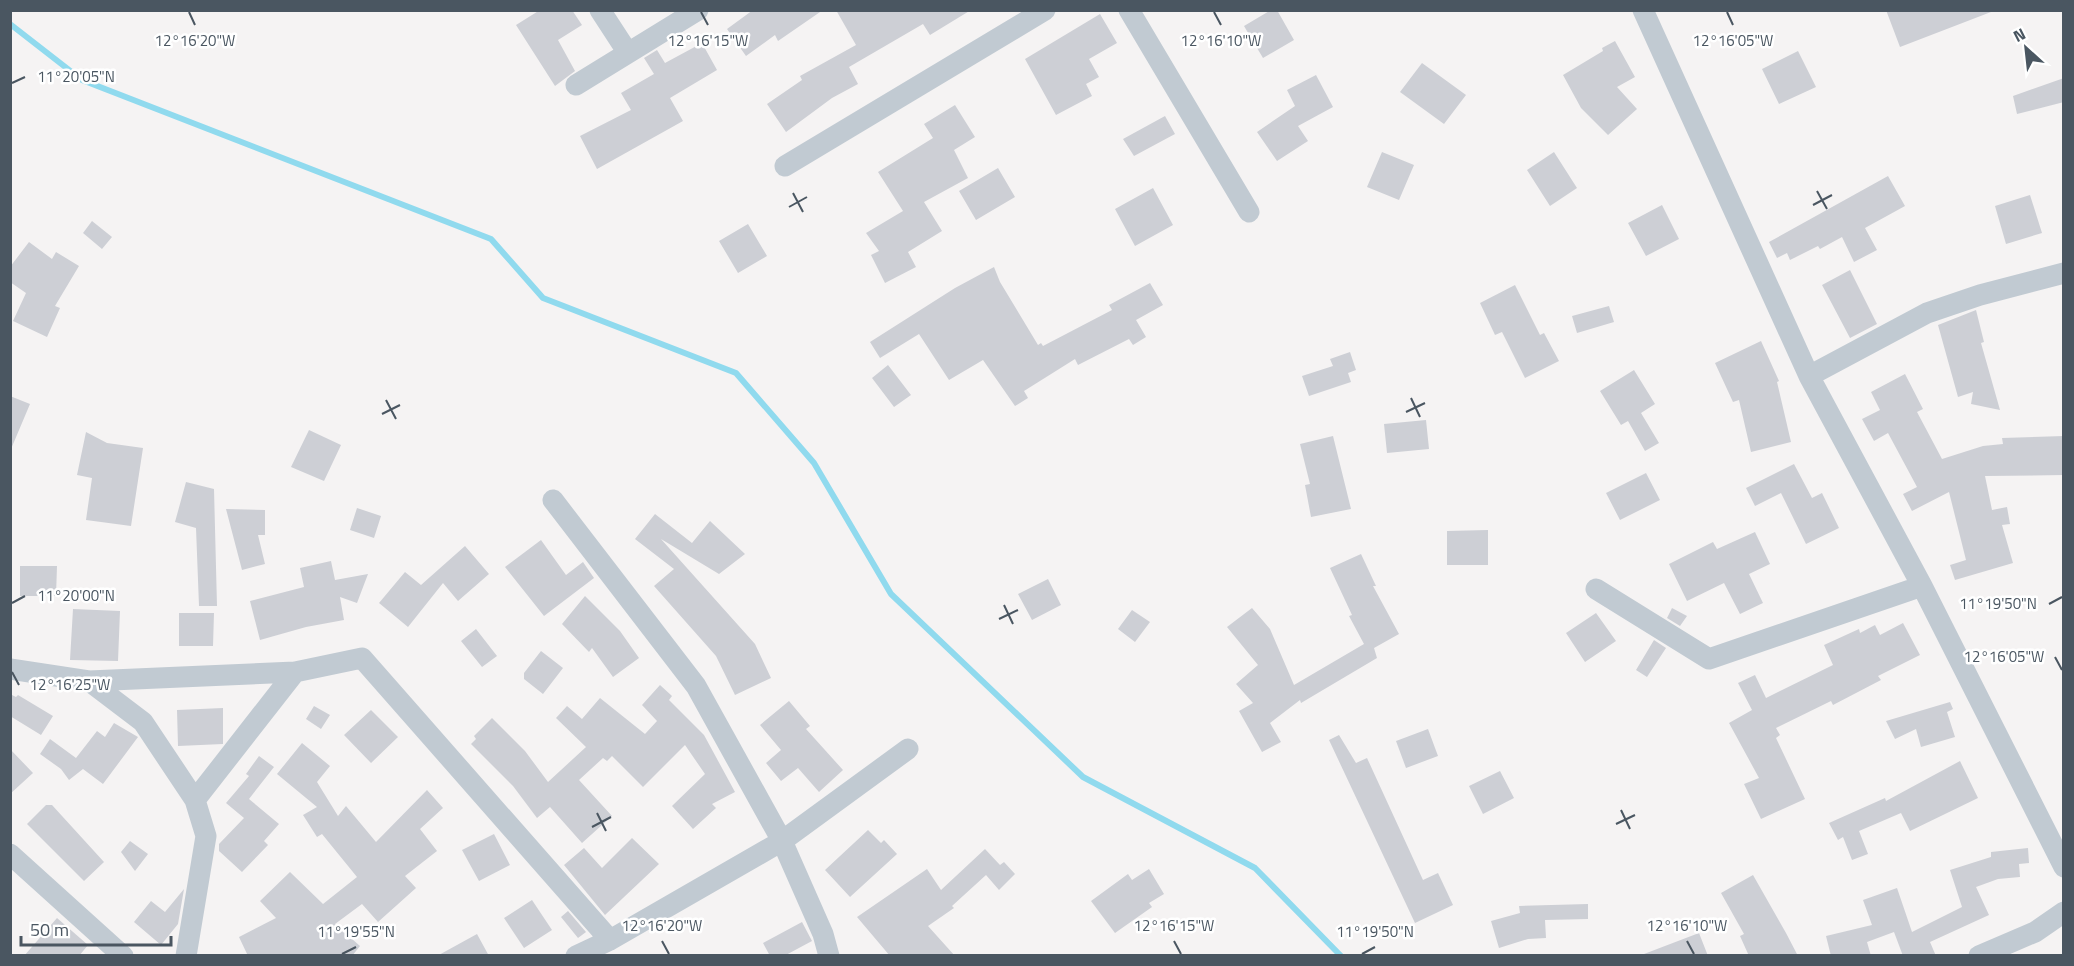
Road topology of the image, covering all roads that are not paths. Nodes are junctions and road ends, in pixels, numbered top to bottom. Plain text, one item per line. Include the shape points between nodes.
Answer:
1 (600, 10) edge
2 (698, 10) edge
3 (1045, 10) edge
4 (1129, 10) edge
5 (1643, 10) edge
6 (628, 53) junction
7 (576, 85) dead end
8 (785, 166) dead end
9 (1249, 212) dead end
10 (2064, 273) edge
11 (1809, 376) junction
12 (554, 500) dead end
13 (1922, 586) junction
14 (1596, 589) dead end
15 (10, 669) edge
16 (295, 672) junction
17 (89, 681) junction
18 (908, 750) dead end
19 (195, 800) junction
20 (782, 841) junction
21 (10, 854) edge
22 (2064, 867) edge
23 (2064, 912) edge
24 (610, 940) junction
25 (123, 956) edge
26 (186, 956) edge
27 (576, 956) edge
28 (829, 956) edge
29 (1979, 956) edge

1 - 6 street
2 - 6 street
3 - 8 street
4 - 9 street
5 - 11 street
6 - 7 street
10 - 11 street via 1928,313
11 - 13 street
12 - 20 street via 696,686
13 - 14 street via 1709,659
13 - 22 street
15 - 17 street
16 - 17 street
16 - 19 street
16 - 24 street via 362,658
17 - 19 street via 143,722
18 - 20 street
19 - 26 street via 206,836
20 - 24 street
20 - 28 street
21 - 25 street
23 - 29 street via 2035,932
24 - 27 street

